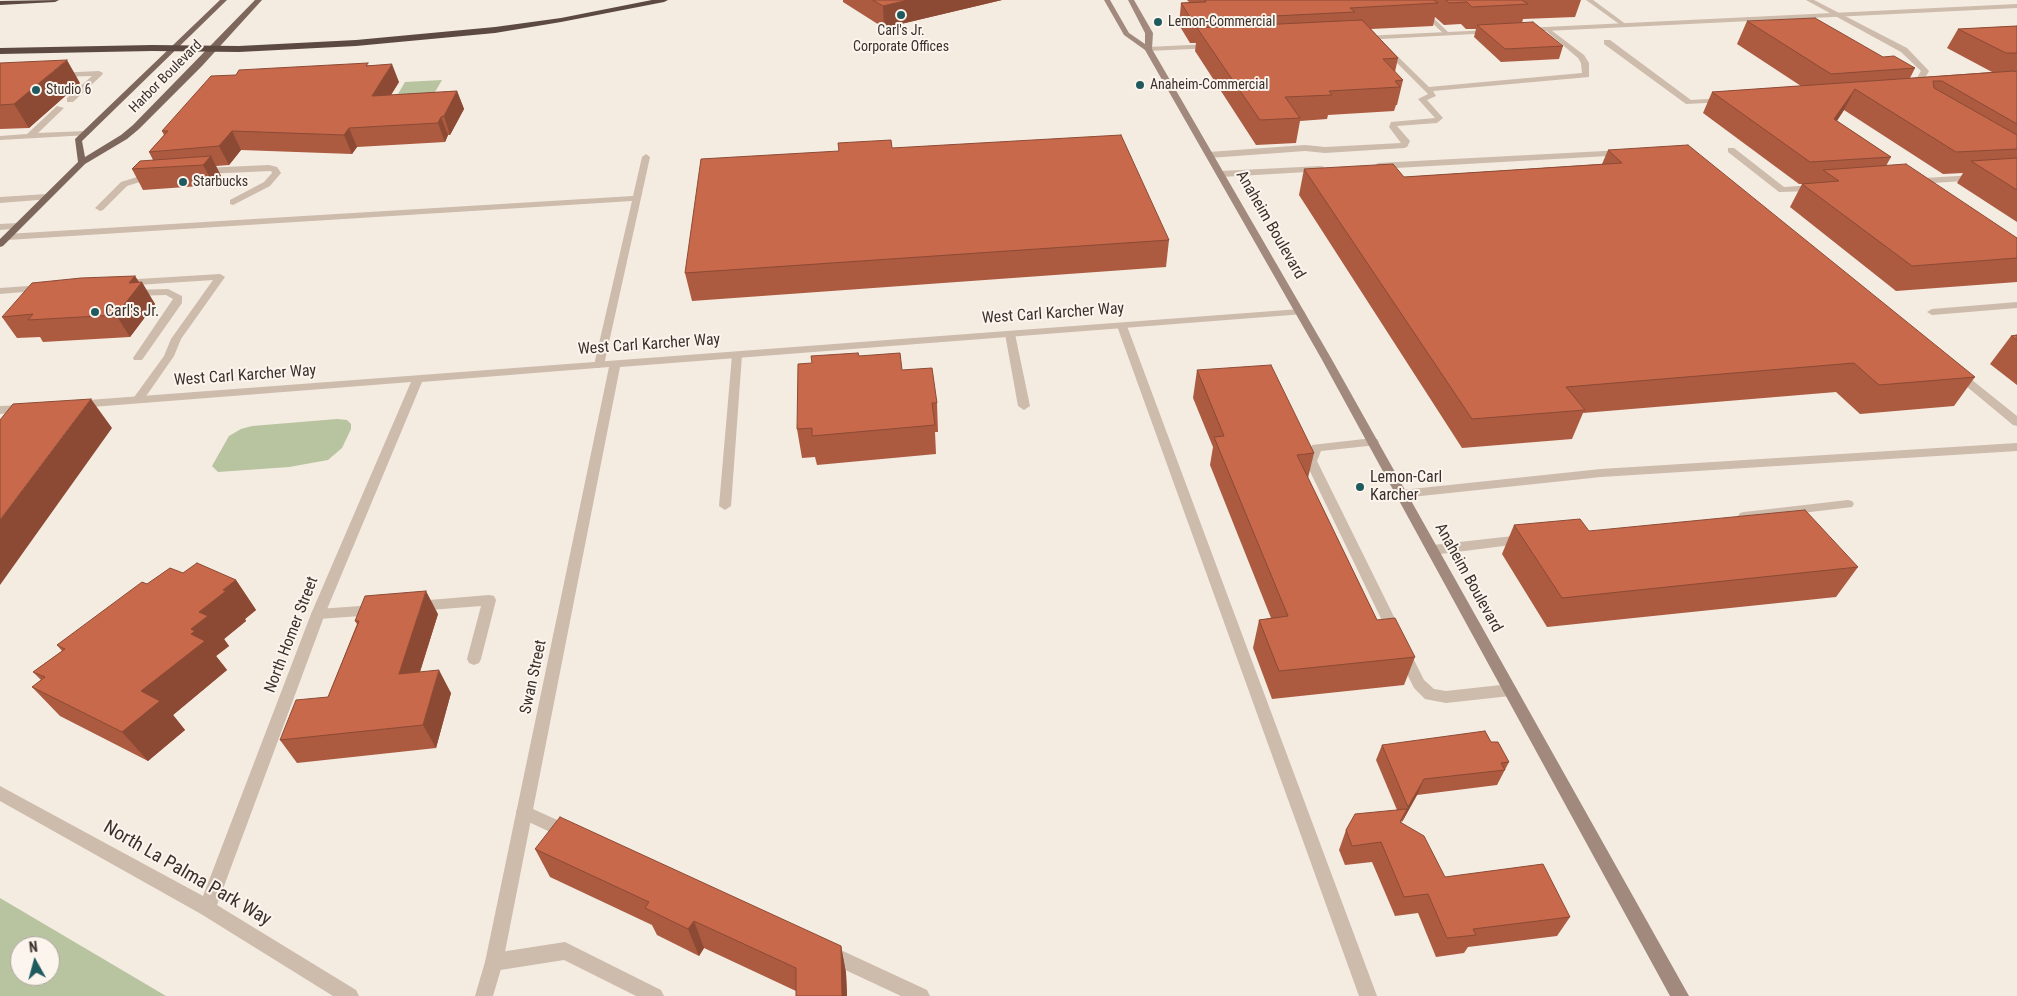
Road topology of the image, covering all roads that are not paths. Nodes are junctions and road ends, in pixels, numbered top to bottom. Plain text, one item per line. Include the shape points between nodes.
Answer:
1 (56, 0) edge
2 (224, 0) edge
3 (259, 0) edge
4 (664, 0) edge
5 (1107, 0) edge
6 (1131, 0) edge
7 (1411, 0) edge
8 (1588, 0) edge
9 (1809, 0) edge
10 (2006, 0) edge
11 (0, 3) edge
12 (2017, 5) edge
13 (1839, 15) junction
14 (1624, 25) junction
15 (1547, 29) junction
16 (1520, 30) edge
17 (1502, 31) edge
18 (1447, 34) junction
19 (1358, 38) edge
20 (1376, 38) junction
21 (1608, 42) dead end
22 (1216, 45) edge
23 (174, 48) junction
24 (214, 49) junction
25 (1148, 49) junction
26 (0, 50) edge
27 (49, 75) edge
28 (1427, 89) junction
29 (1909, 95) edge
30 (70, 100) dead end
31 (1734, 100) edge
32 (60, 108) dead end
33 (86, 133) junction
34 (30, 136) junction
35 (0, 138) edge
36 (1731, 150) dead end
37 (1632, 152) edge
38 (1209, 154) junction
39 (646, 157) dead end
40 (82, 162) junction
41 (1365, 166) edge
42 (1336, 168) edge
43 (189, 172) edge
44 (159, 174) edge
45 (1221, 174) junction
46 (1989, 176) edge
47 (1820, 188) edge
48 (1940, 192) edge
49 (47, 197) junction
50 (637, 198) junction
51 (0, 200) edge
52 (233, 202) dead end
53 (100, 208) dead end
54 (18, 226) junction
55 (0, 227) edge
56 (4, 241) edge
57 (108, 284) edge
58 (56, 287) edge
59 (0, 291) edge
60 (121, 294) edge
61 (2017, 305) edge
62 (1300, 312) junction
63 (1932, 312) dead end
64 (1122, 326) junction
65 (1010, 334) junction
66 (736, 355) junction
67 (138, 358) dead end
68 (615, 364) junction
69 (599, 365) junction
70 (1948, 366) edge
71 (418, 379) junction
72 (138, 400) junction
73 (64, 406) edge
74 (1024, 406) dead end
75 (36, 408) edge
76 (18, 409) junction
77 (0, 410) edge
78 (2017, 422) edge
79 (6, 424) edge
80 (1373, 442) junction
81 (2017, 447) edge
82 (1402, 494) junction
83 (1848, 504) dead end
84 (726, 506) dead end
85 (1727, 518) edge
86 (1531, 539) edge
87 (1433, 550) junction
88 (318, 614) junction
89 (474, 659) dead end
90 (1510, 690) junction
91 (0, 793) edge
92 (524, 812) junction
93 (587, 841) edge
94 (207, 908) junction
95 (812, 946) edge
96 (494, 962) junction
97 (350, 996) edge
98 (484, 996) edge
99 (655, 996) edge
100 (921, 996) edge
101 (1368, 996) edge
102 (1680, 996) edge

1 - 11 highway
2 - 23 main road, Harbor Boulevard
3 - 24 main road, Harbor Boulevard
4 - 24 highway via 476,32 356,43
5 - 25 street, Anaheim Boulevard via 1126,34
6 - 25 street, Anaheim Boulevard via 1149,33
7 - 18 street
8 - 14 street
9 - 13 street
10 - 12 street
12 - 13 street
13 - 14 street
13 - 29 street via 1904,50 1925,71
14 - 15 street
15 - 16 street
15 - 28 street via 1581,57 1586,75
17 - 18 street
18 - 20 street
19 - 20 street
20 - 28 street
21 - 31 street via 1689,102
22 - 25 street
23 - 24 highway
23 - 26 highway
23 - 33 main road, Harbor Boulevard
24 - 40 main road, Harbor Boulevard via 124,136
25 - 38 street, Anaheim Boulevard
27 - 30 street via 99,73
28 - 38 street via 1432,96 1422,99 1439,118 1437,121 1394,124 1393,127 1406,140 1404,145
32 - 34 street
33 - 34 street
33 - 40 main road via 78,141
34 - 35 street
36 - 47 street via 1782,190
37 - 41 street
38 - 45 street, Anaheim Boulevard
39 - 50 street
40 - 49 main road, Harbor Boulevard
42 - 45 street
43 - 52 street via 259,168 277,173 268,184
44 - 53 street via 124,184
45 - 62 street, Anaheim Boulevard
46 - 48 street via 1919,182
49 - 51 street
49 - 54 main road, Harbor Boulevard
50 - 56 street
50 - 69 street
54 - 55 street
54 - 56 main road, Harbor Boulevard
57 - 72 street via 220,277
58 - 59 street
60 - 67 street via 168,292 178,298 178,303
61 - 63 street
62 - 64 street, West Carl Karcher Way
62 - 80 street, Anaheim Boulevard
64 - 65 street, West Carl Karcher Way
64 - 101 street
65 - 66 street, West Carl Karcher Way
65 - 74 street
66 - 68 street, West Carl Karcher Way
66 - 84 street
68 - 69 street, West Carl Karcher Way
68 - 92 street, Swan Street
69 - 71 street, West Carl Karcher Way
70 - 78 street
71 - 72 street, West Carl Karcher Way
71 - 88 street, North Homer Street
72 - 73 street, West Carl Karcher Way
75 - 76 street
76 - 77 street
76 - 79 street
80 - 82 street, Anaheim Boulevard
80 - 90 street via 1316,448 1312,461 1419,684 1430,695 1446,697
81 - 82 street via 1601,473
82 - 87 street, Anaheim Boulevard
83 - 85 street
86 - 87 street
87 - 90 street, Anaheim Boulevard
88 - 89 street via 488,600
88 - 94 street, North Homer Street
90 - 102 street, Anaheim Boulevard
91 - 94 street, North La Palma Park Way
92 - 93 street
92 - 96 street, Swan Street
94 - 97 street, North La Palma Park Way
95 - 100 street
96 - 98 street, Swan Street
96 - 99 street via 565,951

